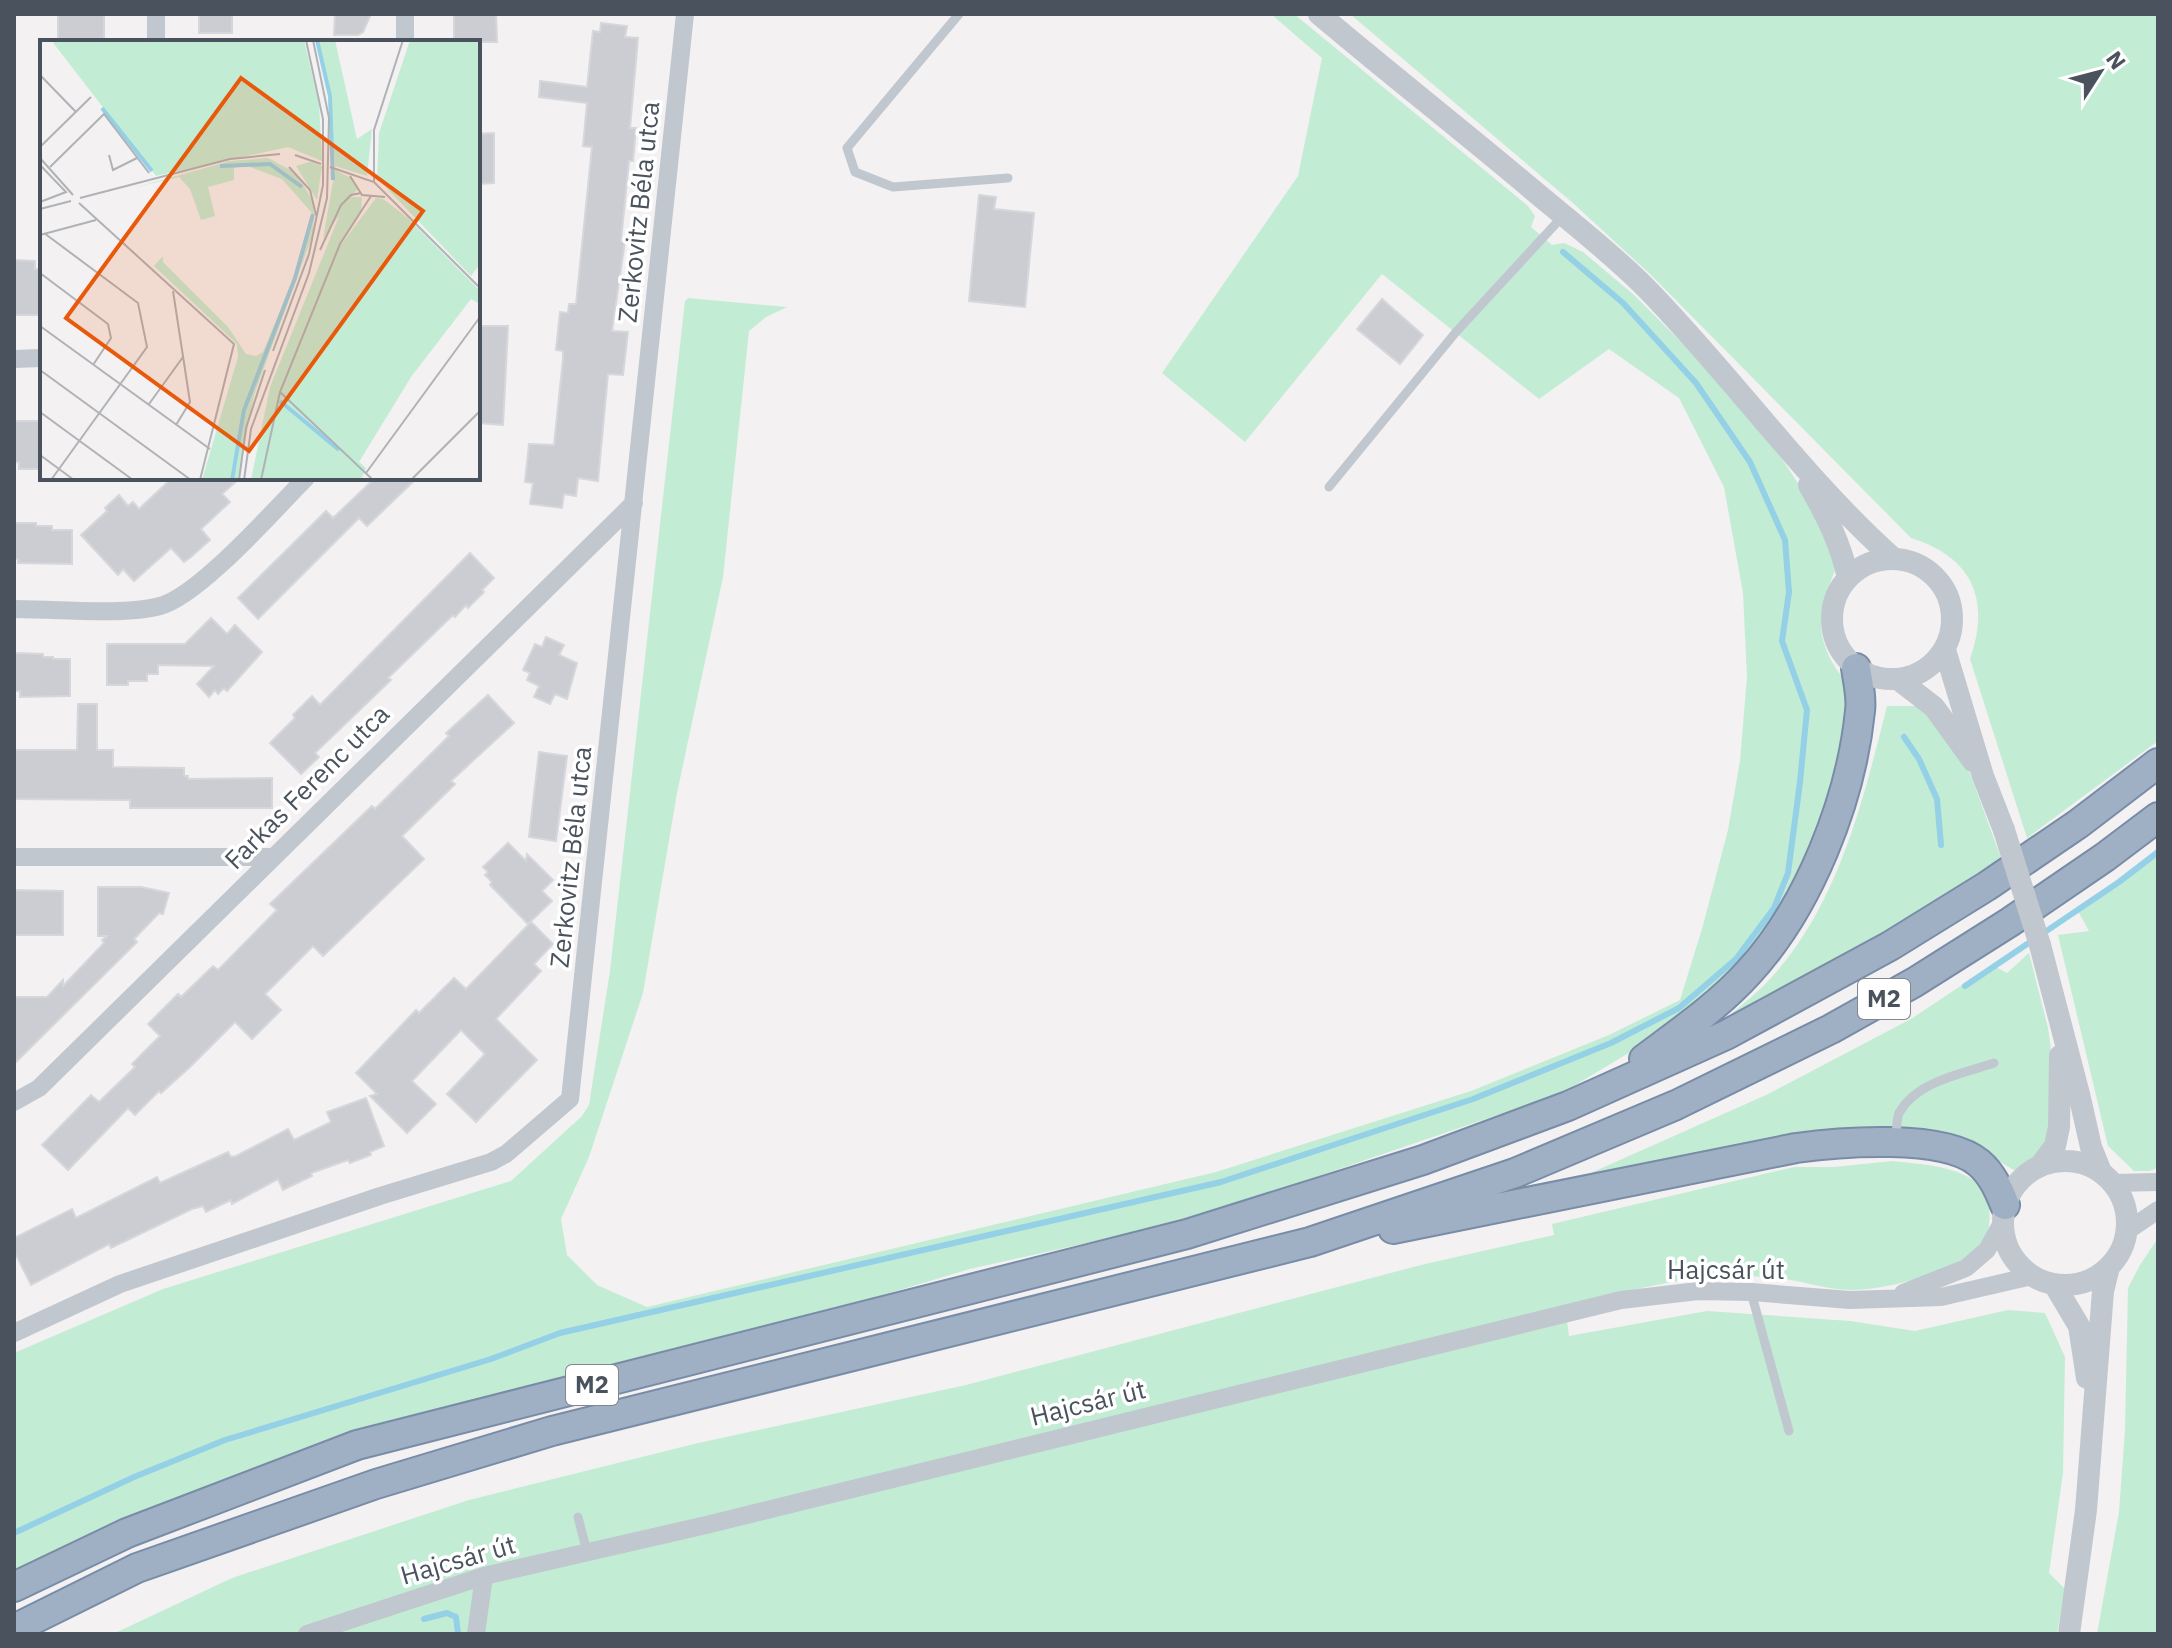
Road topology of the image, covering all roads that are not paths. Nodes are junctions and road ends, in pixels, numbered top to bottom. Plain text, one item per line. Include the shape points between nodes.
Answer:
1 (156, 14) edge
2 (405, 14) edge
3 (685, 14) edge
4 (959, 14) edge
5 (1319, 14) edge
6 (156, 40) edge
7 (405, 40) edge
8 (1008, 178) dead end
9 (1563, 215) junction
10 (40, 358) edge
11 (14, 359) edge
12 (1790, 453) junction
13 (304, 480) edge
14 (1329, 487) dead end
15 (634, 503) junction
16 (1894, 559) junction
17 (1848, 578) junction
18 (14, 609) edge
19 (1945, 650) junction
20 (1856, 668) junction
21 (1899, 680) junction
22 (2158, 763) edge
23 (1983, 776) junction
24 (2158, 817) edge
25 (14, 857) edge
26 (273, 857) junction
27 (2059, 1023) junction
28 (1994, 1063) dead end
29 (1602, 1091) junction
30 (14, 1102) edge
31 (1896, 1142) junction
32 (2040, 1166) junction
33 (2107, 1178) junction
34 (2158, 1182) edge
35 (2158, 1210) edge
36 (2004, 1213) junction
37 (2127, 1231) junction
38 (1310, 1242) junction
39 (2109, 1267) junction
40 (2032, 1276) junction
41 (2054, 1284) junction
42 (1751, 1292) junction
43 (1893, 1297) junction
44 (14, 1333) edge
45 (1789, 1431) dead end
46 (2092, 1431) junction
47 (578, 1517) dead end
48 (587, 1552) junction
49 (484, 1576) junction
50 (14, 1587) edge
51 (14, 1629) edge
52 (307, 1634) edge
53 (476, 1634) edge
54 (2069, 1634) edge

1 - 6 street
2 - 7 street
3 - 15 street, Zerkovitz Béla utca
4 - 8 lane via 847,148 855,172 893,187
5 - 9 street
9 - 12 street via 1642,285
9 - 14 lane via 1456,332
10 - 11 street
12 - 16 street
12 - 17 street via 1829,520
13 - 18 street via 179,599 139,610
15 - 26 street, Farkas Ferenc utca
15 - 44 street, Zerkovitz Béla utca via 570,1099 491,1162 120,1284
16 - 17 street via 1861,567
16 - 19 street via 1923,568 1945,590 1953,620
17 - 20 street via 1834,604 1833,635
19 - 21 street via 1933,665
19 - 23 street
20 - 21 street via 1884,680
20 - 29 highway via 1861,708 1851,763 1832,827 1791,917 1715,1006
21 - 23 street via 1934,707
22 - 29 highway, M2 via 2078,824 1890,946 1726,1035
23 - 27 street, bridge via 2040,945
24 - 38 highway, M2 via 1915,982 1761,1064 1515,1173
25 - 26 street
26 - 30 street, Farkas Ferenc utca via 39,1088
27 - 32 street via 2059,1127 2055,1146
27 - 33 street via 2091,1147
28 - 31 lane via 1916,1094 1898,1115
29 - 50 highway, M2 via 1423,1160 1187,1234 357,1445 127,1533
31 - 36 highway via 1953,1150 1978,1162 1997,1185
31 - 38 highway via 1796,1148 1432,1223
32 - 33 street via 2082,1163
32 - 36 street via 2019,1182
33 - 34 street
33 - 37 street via 2125,1206
35 - 37 street
36 - 40 street via 2006,1242
36 - 43 street, Hajcsár út via 1987,1250 1966,1268
37 - 39 street
38 - 51 highway, M2 via 538,1435 376,1484 137,1568
39 - 41 street via 2093,1279
39 - 46 street
40 - 41 street
40 - 43 street, Hajcsár út via 1941,1297
41 - 46 street via 2079,1326
42 - 43 street, Hajcsár út via 1850,1300
42 - 45 lane
42 - 48 street, Hajcsár út via 1698,1291 1570,1311
46 - 54 street
47 - 48 lane
48 - 49 street, Hajcsár út
49 - 52 street, Hajcsár út
49 - 53 street

